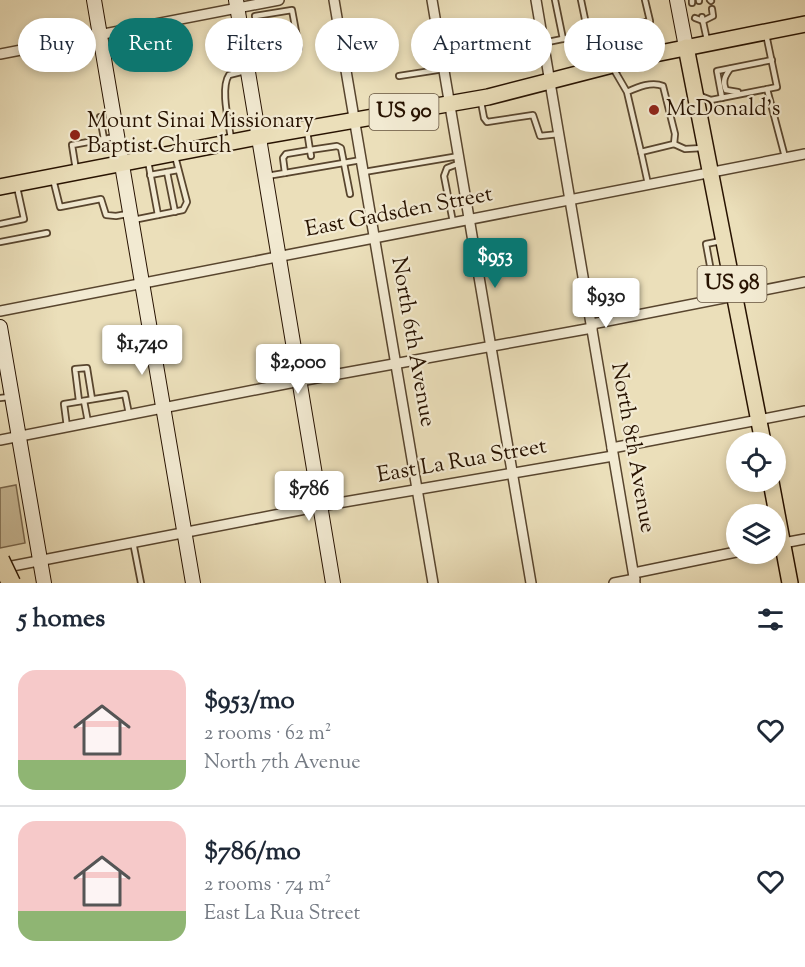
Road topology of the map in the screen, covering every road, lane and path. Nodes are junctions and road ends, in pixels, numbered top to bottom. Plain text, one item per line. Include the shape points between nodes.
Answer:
1 (94, 0) edge
2 (279, 0) edge
3 (334, 0) edge
4 (432, 0) edge
5 (536, 0) edge
6 (555, 0) edge
7 (581, 0) edge
8 (645, 0) edge
9 (676, 0) edge
10 (266, 2) junction
11 (237, 4) edge
12 (712, 9) dead end
13 (268, 14) junction
14 (255, 18) edge
15 (293, 18) edge
16 (435, 18) edge
17 (539, 18) edge
18 (585, 18) edge
19 (649, 18) edge
20 (695, 18) dead end
21 (703, 19) junction
22 (805, 24) edge
23 (766, 32) junction
24 (100, 34) junction
25 (563, 39) joint
26 (552, 41) edge
27 (708, 43) junction
28 (686, 47) junction
29 (665, 52) edge
30 (0, 54) edge
31 (772, 60) junction
32 (730, 69) junction
33 (241, 72) edge
34 (248, 72) edge
35 (425, 72) edge
36 (445, 72) edge
37 (548, 72) edge
38 (587, 72) edge
39 (612, 72) edge
40 (399, 76) dead end
41 (549, 81) junction
42 (767, 89) junction
43 (627, 92) junction
44 (753, 92) junction
45 (695, 94) junction
46 (722, 98) junction
47 (481, 99) junction
48 (711, 100) junction
49 (450, 104) junction
50 (698, 112) junction
51 (100, 117) dead end
52 (354, 120) junction
53 (307, 128) junction
54 (559, 134) junction
55 (258, 136) junction
56 (111, 138) junction
57 (232, 142) junction
58 (674, 144) junction
59 (705, 148) junction
60 (174, 153) junction
61 (331, 153) junction
62 (641, 153) junction
63 (289, 154) junction
64 (805, 154) edge
65 (323, 157) junction
66 (147, 158) junction
67 (785, 158) junction
68 (311, 159) junction
69 (361, 160) junction
70 (460, 160) junction
71 (298, 161) junction
72 (122, 163) junction
73 (344, 163) junction
74 (332, 165) junction
75 (178, 170) junction
76 (77, 172) junction
77 (167, 172) junction
78 (291, 172) junction
79 (363, 172) junction
80 (710, 172) junction
81 (285, 173) junction
82 (150, 175) junction
83 (265, 176) junction
84 (52, 177) junction
85 (16, 184) junction
86 (648, 184) junction
87 (0, 187) edge
88 (350, 194) dead end
89 (570, 200) junction
90 (175, 212) junction
91 (158, 215) junction
92 (131, 216) junction
93 (470, 219) junction
94 (453, 222) junction
95 (0, 224) edge
96 (47, 233) dead end
97 (374, 238) junction
98 (724, 241) junction
99 (0, 242) edge
100 (279, 257) junction
101 (805, 282) edge
102 (143, 284) junction
103 (734, 295) junction
104 (705, 301) junction
105 (0, 311) edge
106 (592, 326) junction
107 (0, 327) edge
108 (492, 348) junction
109 (395, 364) junction
110 (300, 381) junction
111 (6, 397) edge
112 (92, 399) junction
113 (81, 401) junction
114 (164, 408) junction
115 (805, 411) edge
116 (130, 415) junction
117 (759, 420) junction
118 (88, 423) junction
119 (68, 427) junction
120 (762, 432) edge
121 (19, 437) junction
122 (0, 440) edge
123 (613, 452) junction
124 (513, 473) junction
125 (417, 489) junction
126 (321, 506) junction
127 (184, 532) junction
128 (805, 539) edge
129 (133, 542) junction
130 (786, 543) edge
131 (726, 555) edge
132 (0, 560) edge
133 (39, 561) junction
134 (785, 564) edge
135 (0, 569) edge
136 (635, 578) edge
137 (12, 583) edge
138 (44, 583) edge
139 (141, 583) edge
140 (193, 583) edge
141 (333, 583) edge
142 (433, 583) edge
143 (531, 583) edge
144 (614, 583) edge
145 (790, 583) edge

1 - 24 main road
2 - 10 street
3 - 52 street, North 6th Avenue
4 - 16 street
5 - 17 street, North 8th Avenue
6 - 25 lane
7 - 18 lane
8 - 19 lane
9 - 28 main road
10 - 11 street
10 - 13 lane
11 - 24 street
12 - 21 lane via 713,16
13 - 14 lane
13 - 15 lane via 292,10
20 - 21 lane
21 - 27 lane
22 - 23 main road, US 90
23 - 27 main road, US 90
23 - 31 lane
24 - 30 street
24 - 56 main road
25 - 26 lane
27 - 28 main road, US 90
28 - 29 main road, US 90
28 - 45 main road, US 98
31 - 32 lane
31 - 42 lane via 777,87
32 - 44 lane via 724,78 726,90
32 - 46 lane via 717,71
33 - 57 lane via 226,80
34 - 55 main road
35 - 40 lane
36 - 49 street
37 - 41 street, North 8th Avenue
38 - 41 main road, US 90
39 - 43 lane
41 - 47 main road, US 90
41 - 54 street, North 8th Avenue
42 - 44 lane
42 - 67 lane
43 - 58 lane via 655,83 663,86
43 - 62 lane
44 - 46 lane
45 - 48 lane
45 - 50 main road, US 98
46 - 48 lane
47 - 49 main road, US 90
47 - 54 lane via 487,122 532,114 538,135
48 - 50 lane
49 - 52 main road, US 90
49 - 70 street
50 - 59 main road, US 98
51 - 56 lane
52 - 53 main road, US 90
52 - 69 street, North 6th Avenue
53 - 55 main road, US 90
53 - 68 lane
54 - 89 street, North 8th Avenue
55 - 57 main road, US 90
55 - 83 main road
56 - 72 main road
56 - 76 lane via 72,145
57 - 60 main road, US 90
58 - 59 lane via 686,149
58 - 62 lane
59 - 80 main road, US 98
60 - 66 main road, US 90
60 - 75 lane
61 - 65 lane
61 - 73 lane via 337,146 341,148
61 - 74 lane
62 - 86 lane
63 - 71 lane
63 - 78 lane
63 - 81 lane via 283,158
64 - 67 street, East Gadsden Street
65 - 68 lane
65 - 68 lane
65 - 74 lane
66 - 72 main road, US 90
66 - 82 lane
67 - 80 street, East Gadsden Street
68 - 71 lane
68 - 71 lane
69 - 73 lane
69 - 79 street, North 6th Avenue
70 - 79 lane
70 - 93 street
70 - 94 lane via 447,168 444,176
71 - 78 lane
72 - 76 main road, US 90
72 - 92 main road
73 - 74 lane
73 - 88 lane
75 - 77 lane
75 - 90 lane via 187,202 183,210
76 - 84 main road, US 90
77 - 82 lane
77 - 90 lane
78 - 81 lane
79 - 97 street, North 6th Avenue
80 - 86 street, East Gadsden Street
80 - 98 main road, US 98
81 - 83 lane
82 - 91 lane
83 - 100 main road
84 - 85 main road, US 90
84 - 92 lane via 60,207 101,199 106,214
85 - 87 main road, US 90
85 - 95 lane via 24,219
86 - 89 street, East Gadsden Street
89 - 93 street, East Gadsden Street
89 - 106 street, North 8th Avenue
90 - 91 lane
91 - 92 lane
92 - 102 main road
93 - 94 street, East Gadsden Street
93 - 108 street
94 - 97 street, East Gadsden Street
96 - 99 lane
97 - 100 street, East Gadsden Street
97 - 109 street, North 6th Avenue
98 - 103 main road, US 98
98 - 104 lane via 706,244 713,282 711,289 703,291
100 - 102 street, East Gadsden Street
100 - 110 main road
101 - 103 street
102 - 105 street, East Gadsden Street
102 - 114 main road
103 - 104 street
103 - 117 main road, US 98
104 - 106 street
106 - 108 street
106 - 123 street, North 8th Avenue
107 - 111 main road
108 - 109 street
108 - 124 street
109 - 110 street
109 - 125 street, North 6th Avenue
110 - 114 street
110 - 126 main road
111 - 121 main road
112 - 113 lane
112 - 113 lane via 87,368 75,369
112 - 116 lane via 125,394
113 - 118 lane
113 - 119 lane via 64,404
114 - 116 street
114 - 127 main road
115 - 117 street, East La Rua Street
116 - 118 street
117 - 120 main road, US 98
117 - 123 street, East La Rua Street
118 - 119 street
119 - 121 street
121 - 122 street
121 - 133 main road
123 - 124 street, East La Rua Street
123 - 136 street, North 8th Avenue
124 - 125 street, East La Rua Street
124 - 143 street
125 - 126 street, East La Rua Street
125 - 142 street, North 6th Avenue
126 - 127 street, East La Rua Street
126 - 141 main road
127 - 129 street, East La Rua Street
127 - 140 main road
128 - 130 street
129 - 133 street, East La Rua Street
129 - 139 lane
131 - 136 street
132 - 137 highway, bridge
133 - 135 street, East La Rua Street
133 - 138 main road
134 - 145 main road
136 - 144 street

